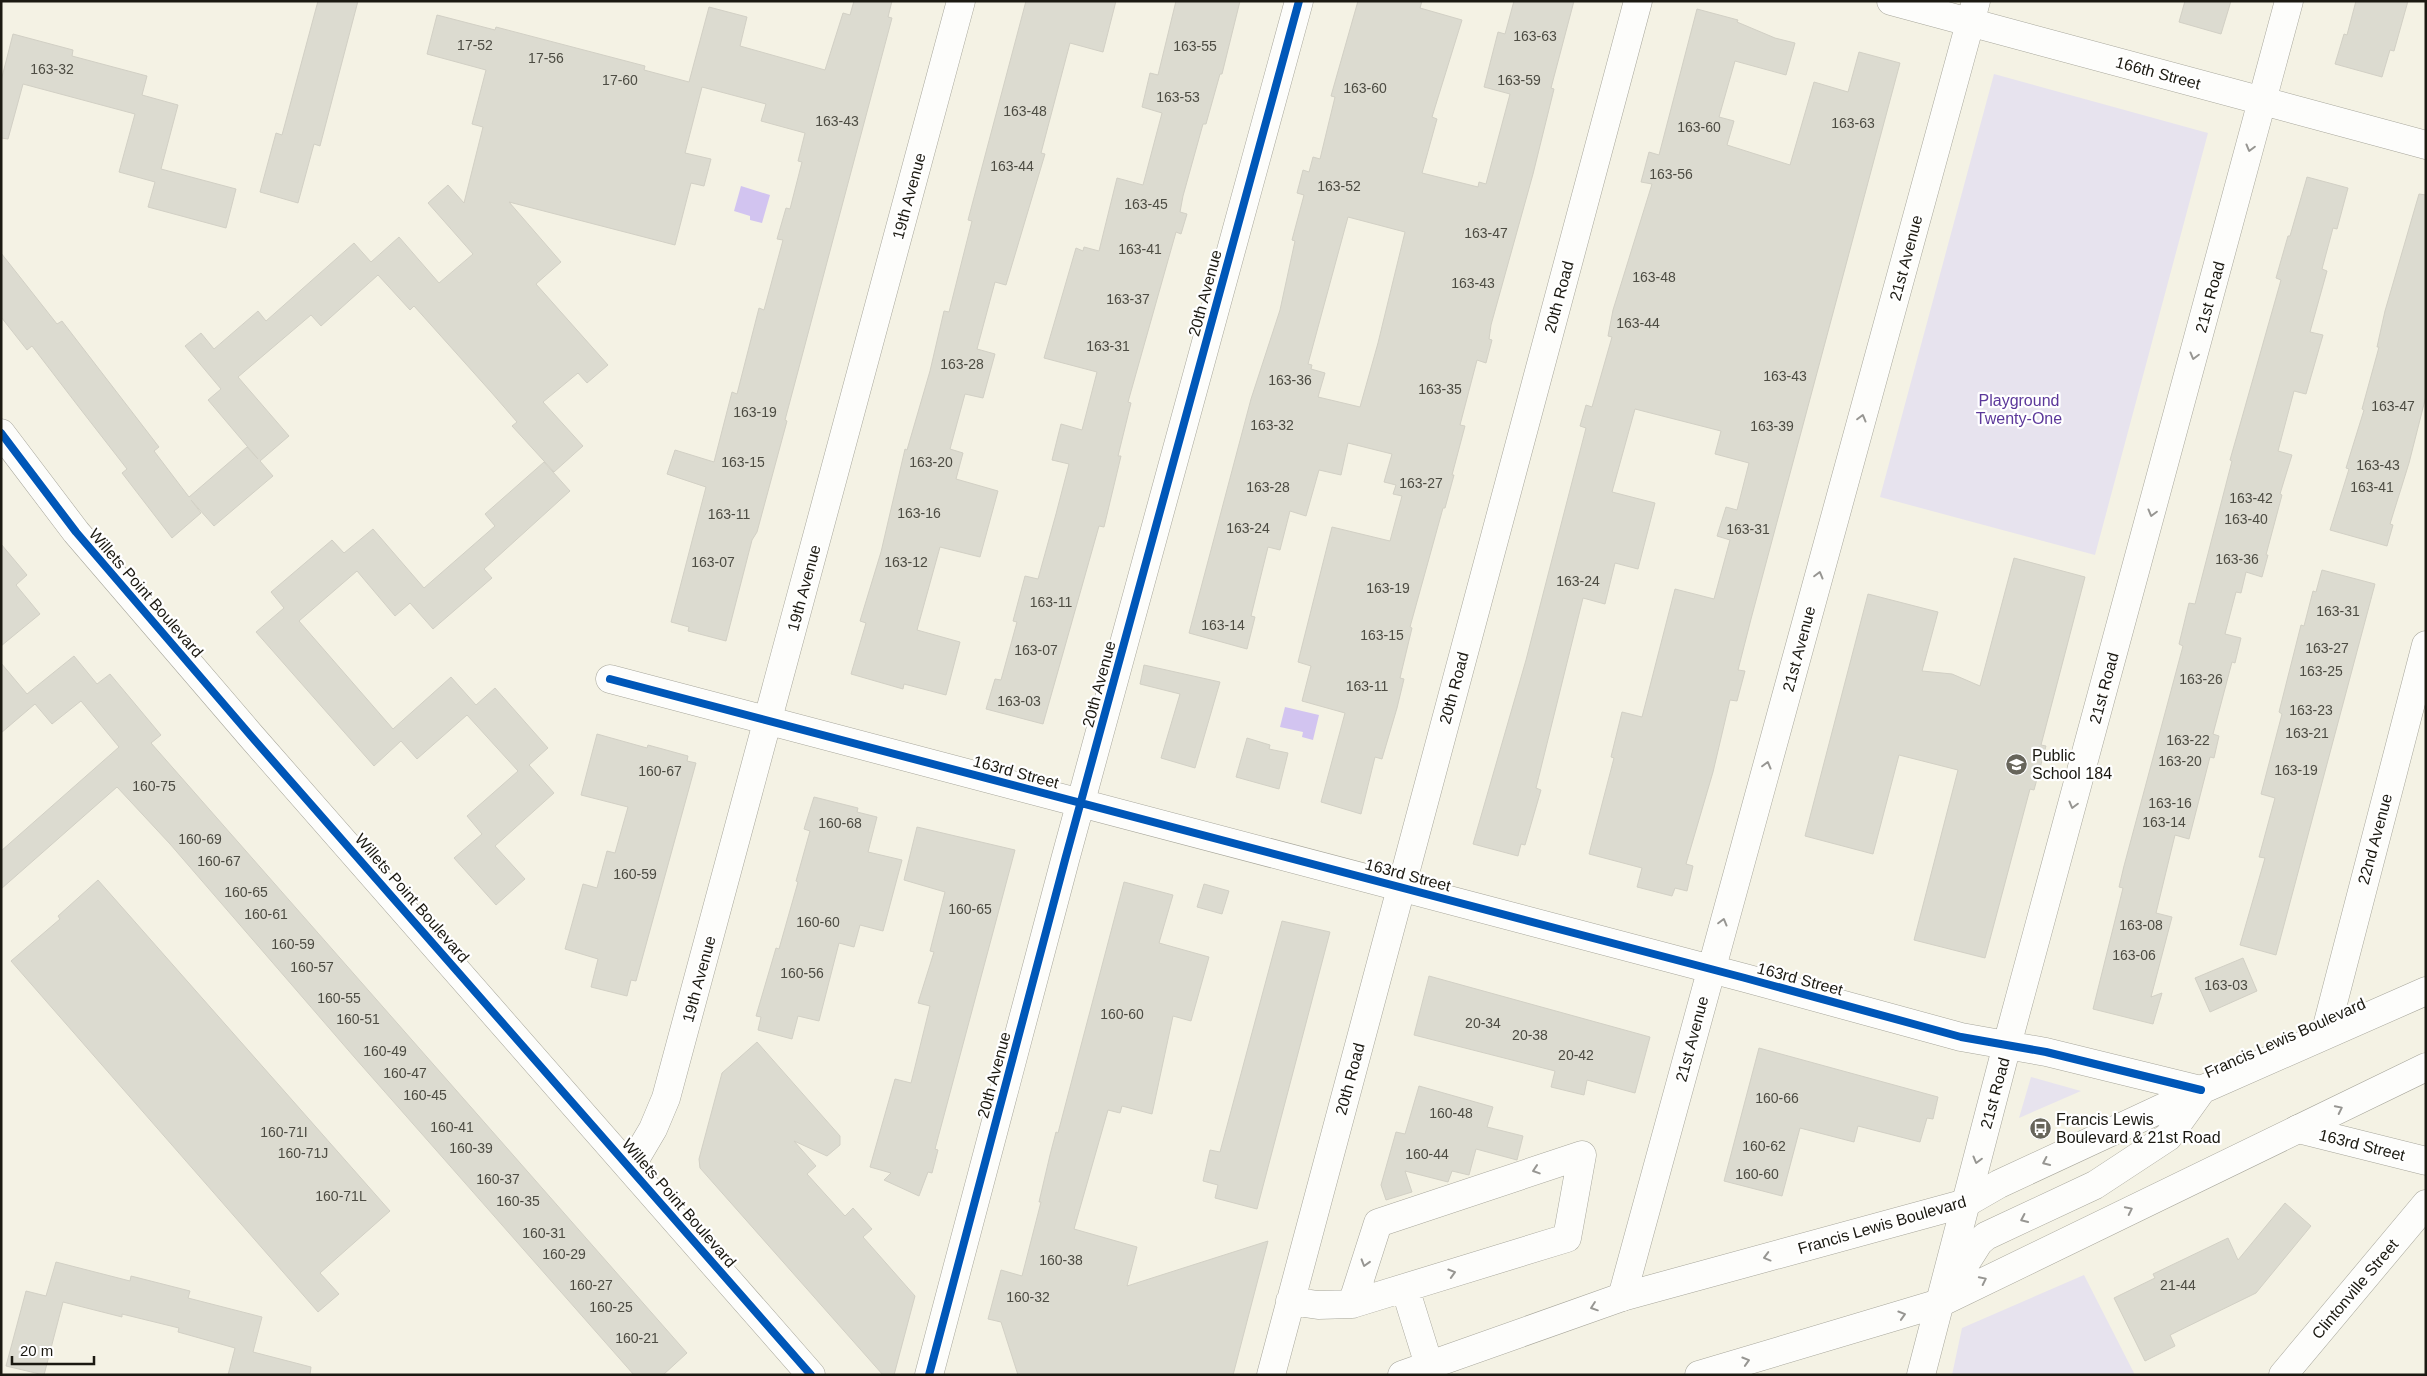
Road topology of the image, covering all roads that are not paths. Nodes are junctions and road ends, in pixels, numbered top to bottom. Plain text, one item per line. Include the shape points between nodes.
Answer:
1 (961, 1) edge
2 (1298, 1) edge
3 (1638, 1) edge
4 (1891, 1) edge
5 (2289, 1) edge
6 (1974, 12) edge
7 (2263, 101) junction
8 (2426, 145) edge
9 (1, 433) edge
10 (2426, 645) edge
11 (610, 679) dead end
12 (768, 721) junction
13 (1081, 803) junction
14 (1401, 887) junction
15 (1711, 969) junction
16 (2426, 991) edge
17 (2325, 1034) junction
18 (2008, 1046) junction
19 (2426, 1067) edge
20 (2201, 1090) junction
21 (2298, 1129) junction
22 (2426, 1162) edge
23 (630, 1168) junction
24 (1966, 1203) junction
25 (2426, 1204) edge
26 (1405, 1288) junction
27 (1622, 1297) junction
28 (1290, 1302) junction
29 (1940, 1303) junction
30 (1352, 1304) junction
31 (1429, 1365) junction
32 (811, 1375) edge
33 (929, 1375) edge
34 (1270, 1375) edge
35 (1402, 1375) edge
36 (1699, 1375) edge
37 (1921, 1375) edge
38 (2283, 1375) edge

1 - 12 street, 19th Avenue
2 - 13 street, 20th Avenue
3 - 14 street, 20th Road
4 - 6 street, 166th Street
5 - 7 street, 21st Road
6 - 7 street, 166th Street
15 -> 6 street, 21st Avenue
7 - 8 street, 166th Street
7 -> 18 street, 21st Road
9 - 23 street, Willets Point Boulevard via 76,532
10 - 17 street, 22nd Avenue
11 - 12 street, 163rd Street
12 - 13 street, 163rd Street
12 - 23 street, 19th Avenue via 666,1098 653,1129
13 - 14 street, 163rd Street
13 - 33 street, 20th Avenue
14 - 15 street, 163rd Street
14 - 28 street, 20th Road
15 - 18 street, 163rd Street via 1961,1038
15 - 27 street, 21st Avenue
16 - 17 street, Francis Lewis Boulevard
17 - 20 street, Francis Lewis Boulevard
18 - 20 street, 163rd Street via 2046,1052
18 -> 24 street, 21st Road
21 -> 19 street
20 -> 24 street, Francis Lewis Boulevard via 1999,1184
20 -> 29 street via 2168,1137 2095,1185 1979,1242
21 - 22 street, 163rd Street
29 -> 21 street
23 - 32 street, Willets Point Boulevard
24 -> 27 street, Francis Lewis Boulevard
24 - 29 street, 21st Road
25 - 38 street, Clintonville Street
26 - 30 street
26 -> 30 street via 1567,1238 1582,1154 1378,1223
26 - 31 street
27 -> 31 street, Francis Lewis Boulevard
28 - 30 street
28 - 34 street, 20th Road
36 -> 29 street
29 - 37 street, 21st Road
31 - 35 street, Francis Lewis Boulevard

